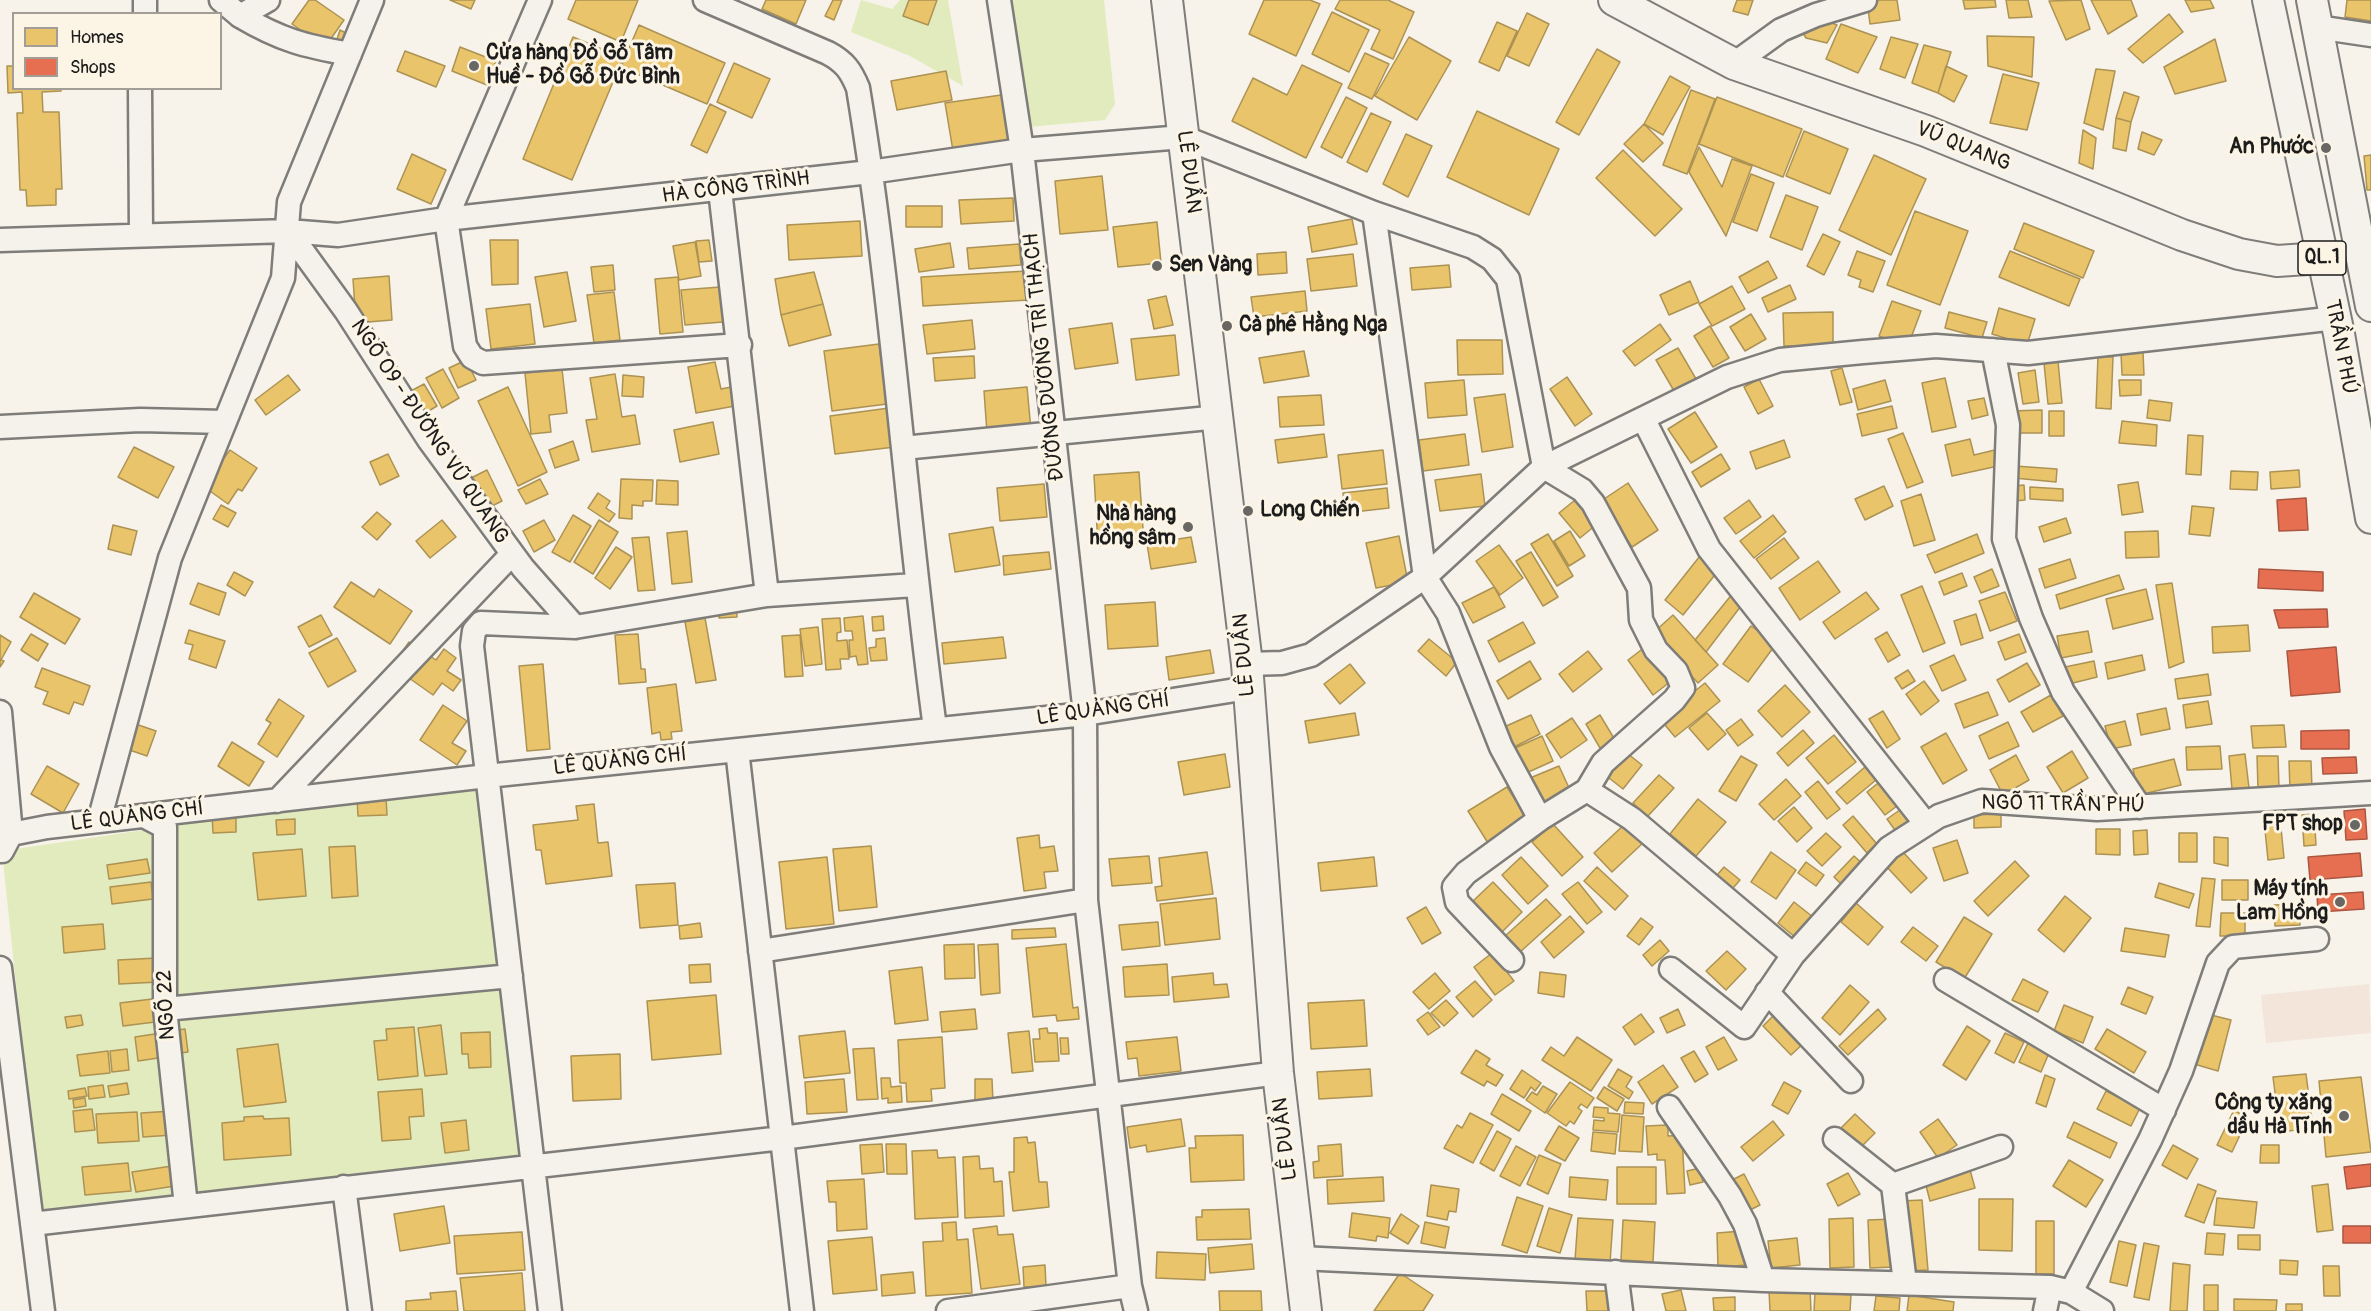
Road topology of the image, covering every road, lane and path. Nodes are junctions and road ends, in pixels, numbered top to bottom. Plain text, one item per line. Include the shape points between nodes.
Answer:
1 (221, 0) edge
2 (268, 0) edge
3 (372, 0) edge
4 (540, 0) edge
5 (705, 0) edge
6 (999, 0) edge
7 (1167, 0) edge
8 (1614, 0) edge
9 (1865, 0) edge
10 (2268, 0) edge
11 (2315, 13) edge
12 (240, 16) junction
13 (2371, 35) edge
14 (350, 54) junction
15 (1734, 64) junction
16 (140, 90) edge
17 (1183, 137) junction
18 (1022, 150) junction
19 (870, 172) junction
20 (720, 190) junction
21 (1374, 213) junction
22 (446, 219) junction
23 (288, 231) junction
24 (141, 234) junction
25 (0, 240) edge
26 (2368, 254) edge
27 (2322, 258) junction
28 (2371, 306) edge
29 (2336, 318) junction
30 (740, 345) junction
31 (1993, 350) junction
32 (1219, 417) junction
33 (1644, 420) junction
34 (225, 422) junction
35 (0, 427) edge
36 (1054, 435) junction
37 (903, 448) junction
38 (1544, 467) junction
39 (2371, 518) edge
40 (512, 554) junction
41 (1425, 577) junction
42 (915, 585) junction
43 (768, 595) junction
44 (575, 627) junction
45 (1248, 676) junction
46 (0, 712) edge
47 (1085, 714) junction
48 (934, 728) junction
49 (737, 750) junction
50 (487, 776) junction
51 (1587, 790) junction
52 (2371, 793) edge
53 (277, 801) junction
54 (2140, 807) junction
55 (144, 816) junction
56 (1540, 819) junction
57 (99, 822) junction
58 (1926, 824) junction
59 (5, 845) edge
60 (1086, 900) junction
61 (2317, 939) dead end
62 (760, 951) junction
63 (1793, 955) junction
64 (1512, 960) dead end
65 (0, 968) edge
66 (1671, 969) dead end
67 (511, 976) junction
68 (1946, 980) dead end
69 (1767, 992) junction
70 (165, 1009) junction
71 (1278, 1073) junction
72 (1851, 1080) dead end
73 (1108, 1094) junction
74 (1669, 1107) dead end
75 (2164, 1110) junction
76 (782, 1138) junction
77 (1835, 1139) dead end
78 (2001, 1147) dead end
79 (533, 1165) junction
80 (1893, 1185) junction
81 (344, 1187) junction
82 (186, 1206) junction
83 (32, 1224) junction
84 (1300, 1258) junction
85 (1616, 1272) junction
86 (1763, 1280) junction
87 (1905, 1283) junction
88 (1130, 1286) junction
89 (2061, 1290) junction
90 (43, 1311) edge
91 (360, 1311) edge
92 (550, 1311) edge
93 (802, 1311) edge
94 (948, 1311) edge
95 (1136, 1311) edge
96 (1306, 1311) edge
97 (1622, 1311) edge
98 (2045, 1311) edge
99 (2102, 1311) edge

1 - 12 street
2 - 12 street
3 - 14 street
4 - 22 street
5 - 19 street via 842,61 851,70 858,88
6 - 18 street, ĐƯỜNG DƯƠNG TRÍ THẠCH
7 - 17 main road, LÊ DUẨN
8 - 15 main road, VŨ QUANG
9 - 15 street via 1781,30
10 - 27 main road, TRẦN PHÚ / QL.1
11 - 13 street
11 - 26 main road, TRẦN PHÚ / QL.1
12 - 14 street via 275,36
14 - 23 street via 289,202
15 - 27 main road, VŨ QUANG via 1926,131 2182,235 2239,254 2277,261
16 - 24 street
17 - 18 street, HÀ CÔNG TRÌNH
17 - 21 street
17 - 32 main road, LÊ DUẨN
18 - 19 street, HÀ CÔNG TRÌNH
18 - 36 street, ĐƯỜNG DƯƠNG TRÍ THẠCH
19 - 20 street, HÀ CÔNG TRÌNH
19 - 37 street
20 - 22 street, HÀ CÔNG TRÌNH
20 - 30 street
21 - 38 street via 1473,247 1492,259 1508,279
21 - 41 street
22 - 23 street, HÀ CÔNG TRÌNH via 338,235
22 - 30 street via 465,346 472,357 483,363
23 - 24 street, HÀ CÔNG TRÌNH
23 - 34 street via 283,278
23 - 40 street, NGÕ 09 - ĐƯỜNG VŨ QUANG via 346,310 429,440
24 - 25 street, HÀ CÔNG TRÌNH
26 - 27 street
26 - 28 main road, TRẦN PHÚ / QL.1
27 - 29 main road, TRẦN PHÚ / QL.1
29 - 31 street, LÊ QUẢNG CHÍ via 2028,353
29 - 39 main road, TRẦN PHÚ / QL.1
30 - 43 street
31 - 33 street, LÊ QUẢNG CHÍ via 1936,346 1780,360 1727,377
31 - 54 street via 2008,425 2004,539 2031,618 2063,692
32 - 36 street
32 - 45 main road, LÊ DUẨN
33 - 38 street, LÊ QUẢNG CHÍ
33 - 58 street via 1708,549
34 - 35 street via 140,420
34 - 57 street via 170,558
36 - 37 street
36 - 47 street, ĐƯỜNG DƯƠNG TRÍ THẠCH
37 - 42 street
38 - 41 street, LÊ QUẢNG CHÍ
38 - 51 street via 1582,490 1593,503 1639,588 1641,620 1656,650 1676,671 1683,688 1603,763
40 - 44 street, NGÕ 09 - ĐƯỜNG VŨ QUANG
40 - 53 street
41 - 45 street, LÊ QUẢNG CHÍ via 1311,655
41 - 56 street via 1448,614 1501,747
42 - 43 street
42 - 48 street
43 - 44 street
44 - 50 street via 481,623 474,631 472,646
45 - 47 street, LÊ QUẢNG CHÍ
45 - 71 main road, LÊ DUẨN
46 - 59 street
47 - 48 street, LÊ QUẢNG CHÍ
47 - 60 street, ĐƯỜNG DƯƠNG TRÍ THẠCH
48 - 49 street, LÊ QUẢNG CHÍ
49 - 50 street, LÊ QUẢNG CHÍ
49 - 62 street
50 - 53 street, LÊ QUẢNG CHÍ
50 - 67 street
51 - 56 street
51 - 63 street via 1632,819
52 - 54 street, NGÕ 11 TRẦN PHÚ
53 - 55 street, LÊ QUẢNG CHÍ
54 - 58 street, NGÕ 11 TRẦN PHÚ via 2097,809 1982,801 1964,805
55 - 57 street, LÊ QUẢNG CHÍ
55 - 70 street, NGÕ 22 via 165,827
56 - 64 street via 1466,873 1454,887 1457,902
57 - 59 street, LÊ QUẢNG CHÍ
58 - 63 street, NGÕ 11 TRẦN PHÚ via 1889,848
60 - 62 street
60 - 73 street, ĐƯỜNG DƯƠNG TRÍ THẠCH
61 - 75 street via 2233,947 2225,953
62 - 76 street
63 - 69 street, NGÕ 11 TRẦN PHÚ
65 - 83 street
66 - 69 street, NGÕ 11 TRẦN PHÚ via 1743,1027
67 - 70 street
67 - 79 street
68 - 75 street
69 - 72 street
70 - 82 street, NGÕ 22
71 - 73 street
71 - 84 main road, LÊ DUẨN
73 - 76 street
73 - 88 street, ĐƯỜNG DƯƠNG TRÍ THẠCH
74 - 86 street via 1730,1196 1745,1224
75 - 89 street
76 - 79 street
76 - 93 street
77 - 80 street
78 - 80 street
79 - 81 street
79 - 92 street
80 - 87 street
81 - 82 street
81 - 91 street
82 - 83 street
83 - 90 street
84 - 85 street
84 - 96 main road, LÊ DUẨN
85 - 86 street
85 - 97 street
86 - 87 street
87 - 89 street
88 - 94 street
88 - 95 street, ĐƯỜNG DƯƠNG TRÍ THẠCH
89 - 98 street
89 - 99 street

